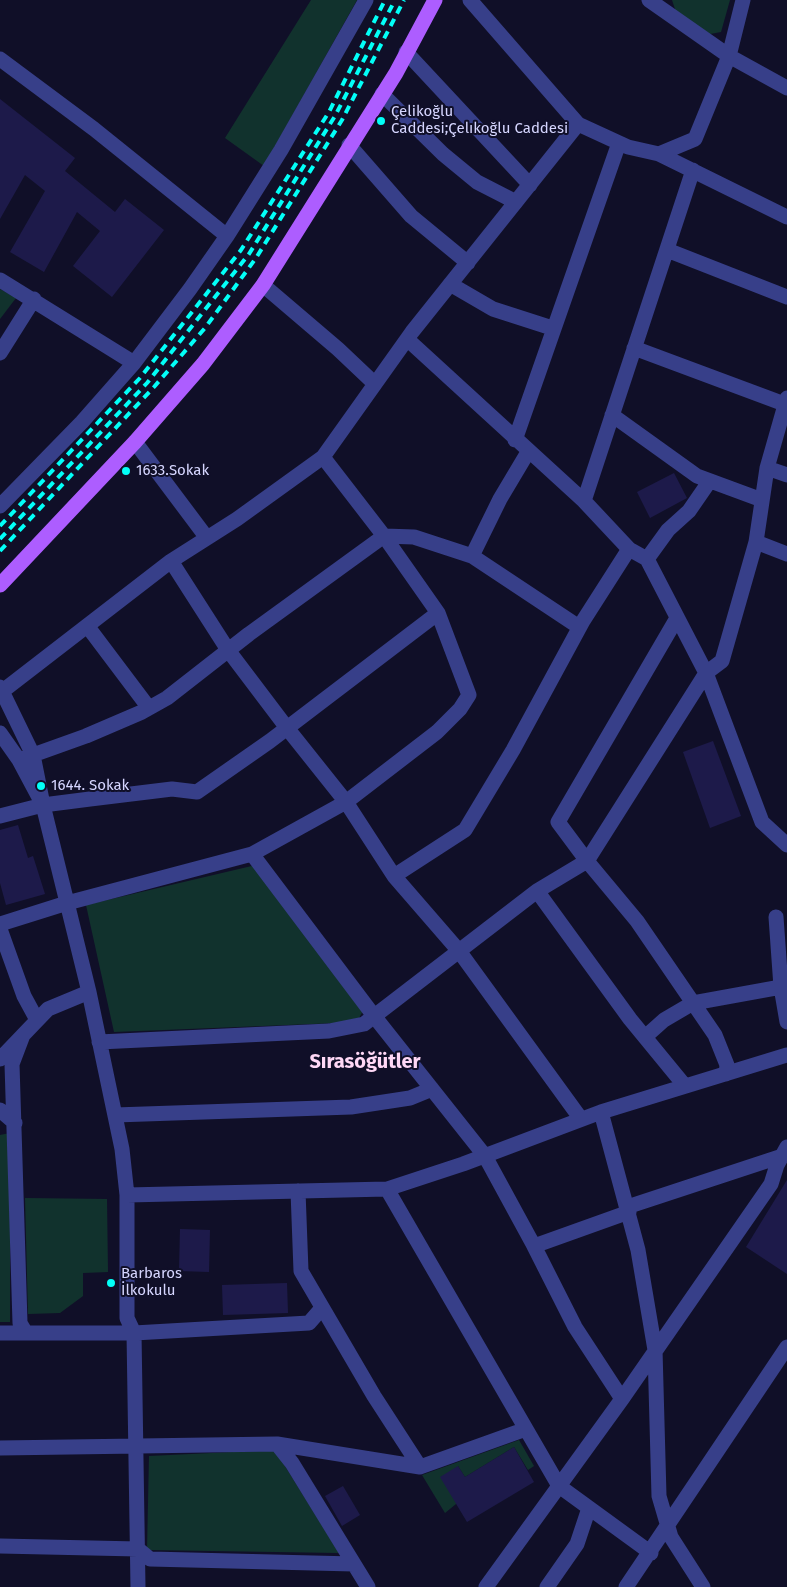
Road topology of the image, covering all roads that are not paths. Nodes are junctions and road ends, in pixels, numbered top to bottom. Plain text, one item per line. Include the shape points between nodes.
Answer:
1 (366, 0) edge
2 (434, 0) edge
3 (470, 0) edge
4 (649, 0) edge
5 (743, 0) edge
6 (406, 52) junction
7 (729, 56) junction
8 (0, 59) edge
9 (787, 88) edge
10 (382, 94) junction
11 (578, 124) junction
12 (619, 143) junction
13 (350, 145) junction
14 (659, 154) junction
15 (693, 170) junction
16 (530, 185) junction
17 (516, 202) junction
18 (787, 217) edge
19 (227, 236) junction
20 (667, 250) junction
21 (468, 263) junction
22 (0, 280) edge
23 (450, 284) junction
24 (263, 285) junction
25 (787, 297) edge
26 (34, 299) junction
27 (552, 328) junction
28 (407, 339) junction
29 (634, 348) junction
30 (0, 353) edge
31 (134, 363) junction
32 (375, 384) junction
33 (786, 402) edge
34 (612, 415) junction
35 (515, 440) junction
36 (135, 442) junction
37 (528, 452) junction
38 (323, 457) junction
39 (766, 468) junction
40 (787, 475) edge
41 (709, 482) junction
42 (762, 500) junction
43 (584, 501) junction
44 (0, 506) edge
45 (384, 536) junction
46 (207, 538) junction
47 (756, 542) junction
48 (629, 549) junction
49 (787, 554) edge
50 (472, 556) junction
51 (647, 559) junction
52 (171, 562) junction
53 (0, 585) edge
54 (438, 613) junction
55 (677, 618) junction
56 (88, 627) junction
57 (579, 627) junction
58 (228, 650) junction
59 (706, 673) junction
60 (1, 690) edge
61 (149, 708) junction
62 (287, 728) junction
63 (0, 733) edge
64 (26, 758) junction
65 (346, 802) junction
66 (43, 805) junction
67 (0, 816) edge
68 (787, 846) edge
69 (252, 854) junction
70 (586, 862) junction
71 (394, 876) junction
72 (537, 891) junction
73 (67, 903) junction
74 (776, 917) dead end
75 (0, 924) edge
76 (0, 929) edge
77 (459, 951) junction
78 (781, 986) junction
79 (89, 992) junction
80 (693, 1004) junction
81 (374, 1016) junction
82 (37, 1020) junction
83 (787, 1022) edge
84 (23, 1035) junction
85 (645, 1037) junction
86 (99, 1042) junction
87 (787, 1056) edge
88 (0, 1059) edge
89 (726, 1074) junction
90 (685, 1086) junction
91 (432, 1089) junction
92 (0, 1110) edge
93 (601, 1112) junction
94 (115, 1115) junction
95 (582, 1119) junction
96 (15, 1123) junction
97 (784, 1151) edge
98 (486, 1156) junction
99 (387, 1189) junction
100 (298, 1191) junction
101 (126, 1194) junction
102 (628, 1209) junction
103 (534, 1246) junction
104 (322, 1308) junction
105 (0, 1333) edge
106 (26, 1333) junction
107 (134, 1333) junction
108 (787, 1347) edge
109 (655, 1350) junction
110 (622, 1399) junction
111 (526, 1429) junction
112 (278, 1444) junction
113 (137, 1447) junction
114 (0, 1448) edge
115 (420, 1468) junction
116 (559, 1486) junction
117 (589, 1508) junction
118 (667, 1528) junction
119 (0, 1546) edge
120 (138, 1549) junction
121 (651, 1552) junction
122 (354, 1564) junction
123 (138, 1587) edge
124 (368, 1587) edge
125 (486, 1587) edge
126 (547, 1587) edge
127 (626, 1587) edge
128 (703, 1587) edge

1 - 19 street via 312,97
2 - 6 main road
3 - 11 street
4 - 7 street
5 - 7 street
6 - 10 main road
6 - 16 street
7 - 9 street
7 - 14 street via 695,139
8 - 19 street via 94,129
10 - 13 main road
10 - 17 street via 443,154 477,182
11 - 12 street
11 - 16 street
12 - 14 street
12 - 27 street
13 - 21 street via 411,216
13 - 24 main road
14 - 15 street
15 - 18 street
15 - 20 street
16 - 17 street
17 - 21 street
19 - 31 street
20 - 25 street
20 - 29 street
21 - 23 street
22 - 26 street
23 - 27 street via 493,309
23 - 28 street
24 - 32 street
24 - 36 main road via 203,364
26 - 30 street
26 - 31 street
27 - 35 street
28 - 32 street
28 - 35 street
29 - 33 street
29 - 34 street
31 - 44 street
32 - 38 street
33 - 39 street
34 - 41 street
34 - 43 street
35 - 37 street
36 - 46 street
36 - 53 main road
37 - 43 street
37 - 50 street
38 - 45 street
38 - 46 street
39 - 40 street
39 - 42 street
41 - 42 street
41 - 51 street via 689,512 668,530
42 - 47 street
43 - 48 street
45 - 50 street via 414,537
45 - 54 street
45 - 58 street
46 - 52 street
47 - 49 street
47 - 59 street via 722,661
48 - 51 street
48 - 57 street
50 - 57 street
51 - 55 street
52 - 56 street
52 - 58 street
54 - 62 street
54 - 65 street via 469,695 437,732
55 - 59 street
55 - 70 street via 558,822
56 - 60 street
56 - 61 street
57 - 71 street via 465,830
58 - 61 street via 167,698
58 - 62 street
59 - 68 street via 762,822
59 - 70 street
60 - 64 street
61 - 64 street
62 - 65 street
62 - 66 street via 197,792 172,790
63 - 64 street
64 - 66 street
65 - 69 street
65 - 71 street
66 - 67 street
66 - 73 street
69 - 73 street
69 - 81 street
70 - 72 street
70 - 80 street via 637,921
71 - 77 street
72 - 77 street
72 - 85 street
73 - 75 street
73 - 79 street
74 - 78 street
76 - 82 street via 24,996
77 - 81 street
77 - 95 street
78 - 80 street
78 - 83 street
79 - 82 street via 48,1009
79 - 86 street
80 - 85 street via 664,1020
80 - 89 street via 715,1035 727,1065
81 - 86 street via 364,1024 329,1030
81 - 91 street
82 - 84 street
84 - 88 street
84 - 96 street via 12,1064
85 - 90 street
86 - 94 street
87 - 89 street
89 - 90 street
90 - 93 street
91 - 94 street via 410,1098 350,1107
91 - 98 street
92 - 96 street
93 - 95 street
93 - 102 street
94 - 101 street
95 - 98 street
96 - 106 street via 20,1323
97 - 102 street
97 - 109 street via 771,1184
98 - 99 street
98 - 103 street
99 - 100 street
99 - 111 street
100 - 101 street
100 - 104 street via 301,1271
101 - 107 street via 127,1318
102 - 103 street
102 - 109 street
103 - 110 street via 574,1327
104 - 107 street via 309,1323
104 - 115 street
105 - 106 street
106 - 107 street
107 - 113 street
108 - 118 street
109 - 110 street
109 - 118 street via 659,1496
110 - 116 street
111 - 115 street
111 - 116 street
112 - 113 street
112 - 115 street
112 - 122 street
113 - 114 street
113 - 120 street
116 - 117 street
116 - 125 street
117 - 121 street
117 - 126 street via 577,1544
118 - 121 street
118 - 128 street
119 - 120 street
120 - 122 street via 150,1559
120 - 123 street
121 - 127 street
122 - 124 street

